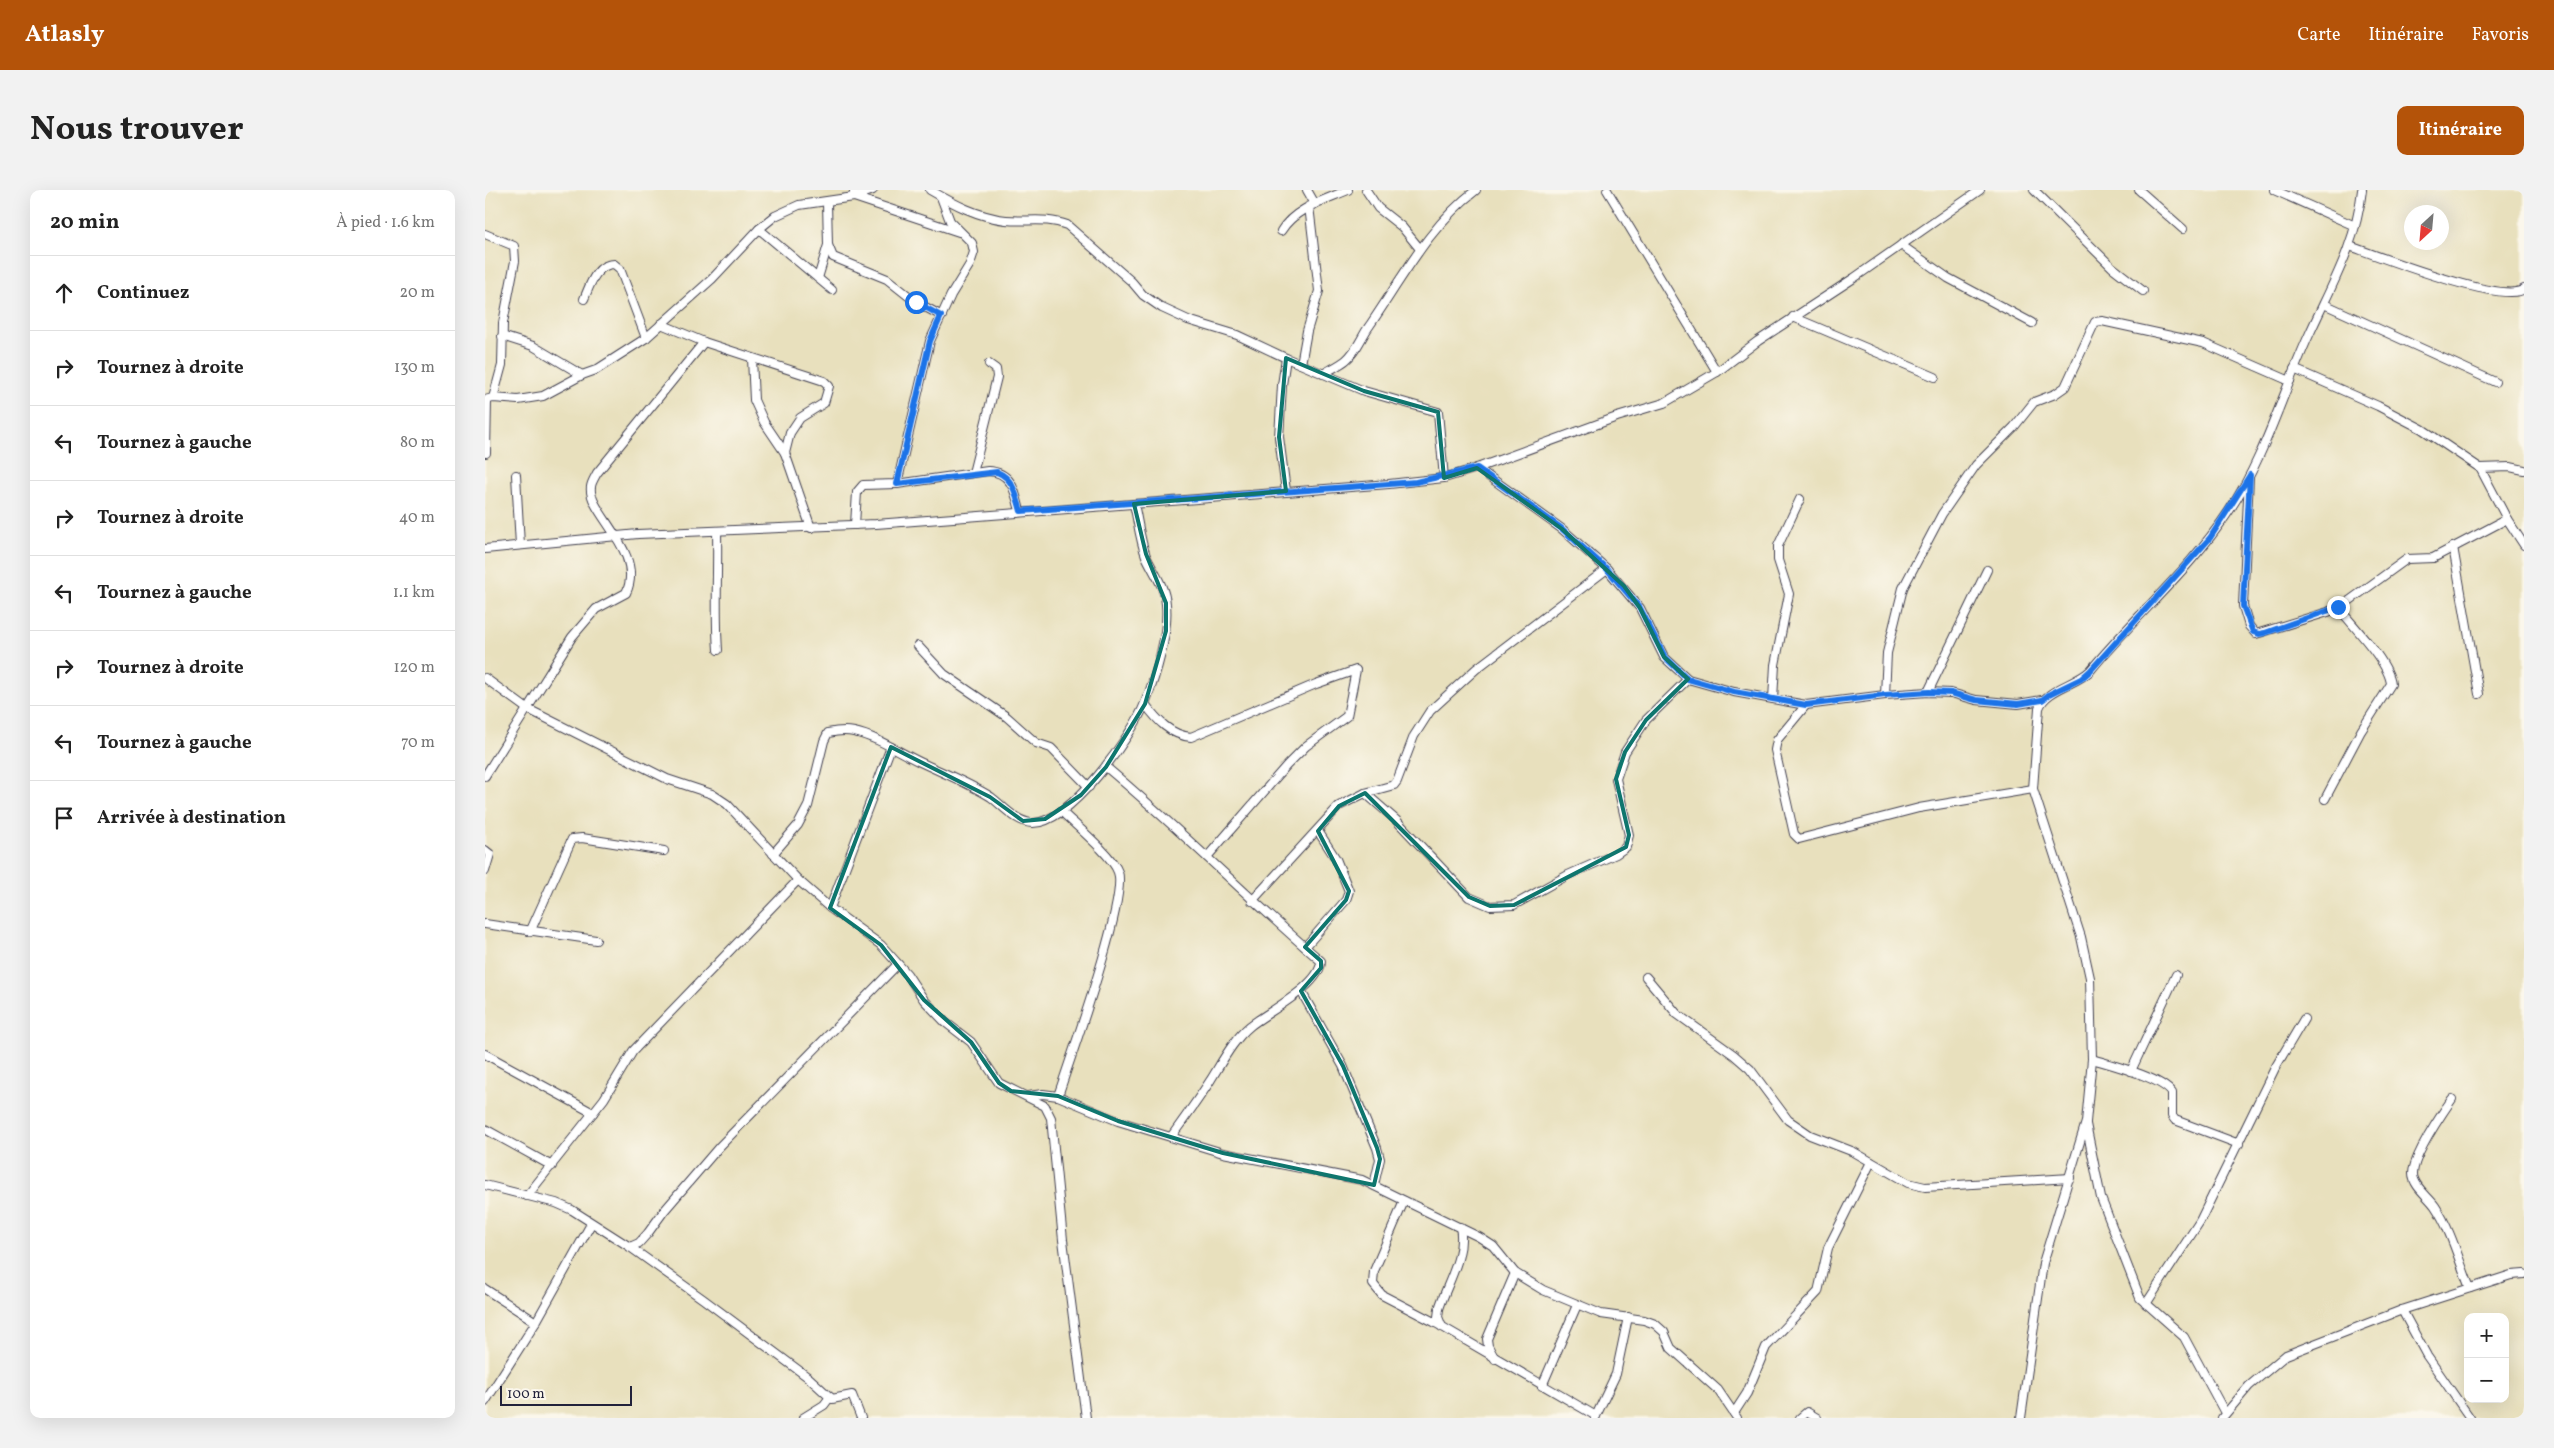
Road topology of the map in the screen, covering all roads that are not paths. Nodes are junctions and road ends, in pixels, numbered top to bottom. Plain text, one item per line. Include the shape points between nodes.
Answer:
1 (873, 190) edge
2 (930, 190) edge
3 (1307, 190) edge
4 (1348, 190) edge
5 (1365, 190) edge
6 (1476, 190) edge
7 (1607, 190) edge
8 (1980, 190) edge
9 (2034, 190) edge
10 (2139, 190) edge
11 (2274, 190) edge
12 (2362, 190) edge
13 (854, 194) edge
14 (941, 196) junction
15 (827, 202) junction
16 (1312, 205) junction
17 (2355, 226) junction
18 (759, 229) junction
19 (2183, 229) dead end
20 (1281, 231) dead end
21 (960, 232) junction
22 (485, 234) edge
23 (828, 245) junction
24 (1901, 245) junction
25 (2350, 246) junction
26 (1420, 249) junction
27 (818, 278) junction
28 (2524, 289) edge
29 (832, 290) dead end
30 (2143, 291) dead end
31 (584, 299) dead end
32 (2324, 304) junction
33 (941, 316) junction
34 (1793, 317) junction
35 (2032, 323) dead end
36 (661, 324) junction
37 (502, 336) junction
38 (646, 338) junction
39 (705, 342) junction
40 (752, 358) junction
41 (1286, 358) junction
42 (989, 364) dead end
43 (1301, 364) junction
44 (2294, 370) junction
45 (1717, 372) junction
46 (1323, 374) junction
47 (581, 375) junction
48 (1935, 377) dead end
49 (2289, 381) junction
50 (2495, 382) dead end
51 (488, 399) edge
52 (486, 453) dead end
53 (785, 453) junction
54 (1477, 468) junction
55 (2480, 468) junction
56 (2524, 470) edge
57 (973, 473) junction
58 (516, 475) dead end
59 (2250, 475) junction
60 (1443, 478) junction
61 (897, 484) junction
62 (1286, 491) junction
63 (1800, 499) dead end
64 (1134, 504) junction
65 (1021, 511) junction
66 (2507, 519) junction
67 (855, 525) junction
68 (811, 528) junction
69 (717, 531) junction
70 (618, 536) junction
71 (520, 545) junction
72 (2524, 545) edge
73 (2453, 548) junction
74 (485, 549) edge
75 (1607, 569) junction
76 (1987, 570) dead end
77 (2338, 607) junction
78 (918, 646) dead end
79 (718, 650) dead end
80 (485, 678) edge
81 (1688, 679) junction
82 (1929, 692) junction
83 (2479, 694) dead end
84 (1885, 695) junction
85 (1773, 699) junction
86 (2042, 700) junction
87 (1145, 704) junction
88 (1806, 705) junction
89 (526, 708) junction
90 (891, 747) junction
91 (1106, 767) junction
92 (485, 776) edge
93 (1089, 787) junction
94 (2033, 789) junction
95 (1365, 793) junction
96 (2325, 800) dead end
97 (1061, 811) junction
98 (1318, 831) junction
99 (485, 850) edge
100 (664, 851) dead end
101 (773, 854) junction
102 (1207, 857) junction
103 (485, 871) edge
104 (798, 880) junction
105 (1252, 901) junction
106 (830, 908) junction
107 (485, 924) edge
108 (530, 932) junction
109 (596, 940) dead end
110 (1305, 947) junction
111 (899, 964) junction
112 (2175, 975) dead end
113 (1646, 977) dead end
114 (1301, 991) junction
115 (2304, 1019) dead end
116 (485, 1054) edge
117 (2092, 1059) junction
118 (2131, 1070) junction
119 (1028, 1096) junction
120 (1058, 1096) junction
121 (2452, 1098) dead end
122 (593, 1113) junction
123 (2086, 1122) junction
124 (485, 1129) edge
125 (1171, 1137) junction
126 (2239, 1144) junction
127 (1871, 1162) junction
128 (552, 1166) junction
129 (2070, 1178) junction
130 (485, 1185) edge
131 (1373, 1185) junction
132 (527, 1196) junction
133 (1405, 1201) junction
134 (591, 1224) junction
135 (1460, 1227) junction
136 (630, 1247) junction
137 (1515, 1273) junction
138 (2524, 1274) edge
139 (2469, 1288) junction
140 (485, 1289) edge
141 (2146, 1304) junction
142 (1577, 1306) junction
143 (2402, 1310) junction
144 (1628, 1317) junction
145 (537, 1322) junction
146 (1442, 1327) junction
147 (1495, 1359) junction
148 (1542, 1386) junction
149 (830, 1397) junction
150 (485, 1402) edge
151 (1735, 1416) edge
152 (2223, 1416) edge
153 (1595, 1417) edge
154 (803, 1418) edge
155 (861, 1418) edge
156 (1086, 1418) edge
157 (1800, 1418) edge
158 (1817, 1418) edge
159 (2021, 1418) edge
160 (2470, 1418) edge

1 - 13 street
2 - 14 street
3 - 16 street
4 - 16 street
5 - 26 street via 1377,208 1402,227
6 - 26 street via 1449,212
7 - 45 street
8 - 24 street
9 - 30 street via 2112,267
10 - 19 street
11 - 17 street
12 - 17 street
13 - 15 street
13 - 21 street
14 - 21 street via 950,220
14 - 41 street via 983,216 1006,220 1055,220 1067,225 1133,282 1143,295 1162,308
15 - 18 street via 799,204
15 - 23 street
16 - 20 street via 1289,220
16 - 43 street via 1313,256 1319,291
17 - 25 street
18 - 27 street
18 - 36 street via 712,279
21 - 33 street via 972,243 974,252 971,264
22 - 37 street via 514,246 515,262
23 - 27 street
23 - 33 street via 833,256 887,279 916,302
24 - 34 street
24 - 35 street via 1948,278
25 - 28 street via 2484,290 2512,293
25 - 32 street
26 - 46 street via 1357,348 1345,361
27 - 29 street
31 - 38 street via 593,276 608,264 614,264 620,270
32 - 44 street
32 - 50 street
33 - 61 street via 930,341
34 - 45 street
34 - 48 street
36 - 38 street
36 - 39 street
37 - 47 street via 533,346
37 - 51 street via 502,365
38 - 47 street via 597,370
39 - 40 street
39 - 70 street via 597,473 591,487 593,500
40 - 53 street via 754,400
40 - 53 street via 824,381 829,386 824,403 800,418 790,432
41 - 43 street
41 - 62 street via 1279,437
42 - 57 street via 996,368 997,377
43 - 46 street
44 - 49 street
44 - 55 street via 2422,429
45 - 54 street via 1664,403
46 - 60 street via 1381,397 1438,412
47 - 51 street via 543,396 518,400
49 - 59 street
49 - 84 street via 2194,340 2095,322 2065,386 2055,394 2033,402 2014,427 1976,464 1942,514 1903,588 1887,653
51 - 52 street
53 - 68 street
54 - 60 street
54 - 75 street via 1561,528
55 - 56 street
55 - 66 street
57 - 61 street
57 - 65 street via 997,472 1008,478
58 - 71 street
59 - 77 street via 2243,606 2253,632 2265,633
59 - 86 street via 2210,538 2090,671
60 - 62 street
61 - 67 street via 863,485 857,492
62 - 64 street
63 - 85 street via 1779,546 1778,560 1789,594 1775,665
64 - 65 street
64 - 87 street via 1146,554 1166,603 1166,631
65 - 67 street
66 - 72 street
66 - 73 street
67 - 68 street
68 - 69 street
69 - 70 street
69 - 79 street via 715,617
70 - 71 street
70 - 89 street via 626,556 629,578 626,593 595,609 572,637
71 - 74 street
73 - 77 street via 2427,560 2407,559
73 - 83 street
75 - 81 street via 1640,608 1665,657
75 - 95 street via 1476,669 1423,720 1397,781
76 - 82 street
77 - 96 street via 2379,660 2391,684 2361,731
78 - 93 street via 944,674 1007,717 1036,742 1051,748
80 - 89 street
81 - 85 street
81 - 95 street via 1646,720 1625,752 1616,780 1629,835 1626,847 1568,874 1514,905 1490,906 1469,898 1396,820
82 - 84 street
82 - 86 street via 2018,704
84 - 88 street
85 - 88 street
86 - 94 street via 2035,739
87 - 91 street
87 - 102 street via 1158,721 1180,736 1191,737 1356,670 1347,716 1306,746 1287,765
88 - 94 street via 1777,740 1775,750 1794,834 1799,839 1919,808
89 - 92 street
89 - 101 street via 667,779 719,798
90 - 97 street via 990,796 1023,821 1033,823
90 - 101 street via 854,732 839,730 828,733 808,806 798,824
90 - 106 street
91 - 93 street
91 - 102 street
93 - 97 street
94 - 117 street via 2081,937 2088,970
95 - 98 street via 1339,806
97 - 120 street via 1114,863 1121,883 1104,952
98 - 105 street
98 - 110 street via 1336,859 1349,891 1346,900
99 - 103 street via 490,854
100 - 108 street via 572,839
101 - 104 street
102 - 105 street
104 - 106 street
104 - 122 street via 633,1051
105 - 110 street
106 - 111 street via 881,945
107 - 108 street
108 - 109 street
110 - 114 street via 1321,962 1321,968
111 - 119 street via 924,1000 971,1042 999,1083
111 - 136 street via 719,1147 648,1233
112 - 118 street
113 - 127 street via 1677,1014 1750,1069 1788,1120 1811,1136
114 - 125 street via 1248,1028
114 - 131 street via 1343,1066 1374,1139 1380,1159
115 - 126 street via 2275,1068
116 - 122 street
117 - 118 street
117 - 123 street
118 - 126 street via 2169,1089 2175,1120
119 - 120 street
119 - 156 street via 1045,1106 1051,1118
120 - 125 street
121 - 139 street via 2428,1136 2413,1174 2444,1223
122 - 128 street
123 - 129 street
123 - 141 street via 2101,1198 2140,1298
124 - 128 street
125 - 131 street via 1223,1153 1362,1180
126 - 141 street via 2200,1221
127 - 129 street via 1908,1183 1925,1187
127 - 151 street via 1828,1248 1818,1292 1765,1347
128 - 132 street
129 - 159 street via 2043,1263
130 - 132 street
131 - 133 street
132 - 134 street via 556,1202
133 - 135 street
133 - 146 street via 1374,1271 1373,1284 1381,1295
134 - 136 street
134 - 145 street
135 - 137 street via 1493,1246
135 - 146 street via 1461,1251 1439,1309
136 - 149 street via 757,1338
137 - 142 street
137 - 147 street via 1487,1338
138 - 139 street
139 - 143 street
140 - 145 street
141 - 152 street via 2184,1337
142 - 144 street via 1615,1318
142 - 148 street
143 - 152 street via 2286,1355 2249,1386
143 - 160 street via 2427,1356
144 - 151 street via 1655,1324 1664,1332 1671,1348 1718,1390
144 - 153 street via 1616,1374
145 - 150 street
146 - 147 street
147 - 148 street
148 - 153 street
149 - 154 street via 824,1405
149 - 155 street via 836,1399 852,1395
157 - 158 street via 1807,1412

